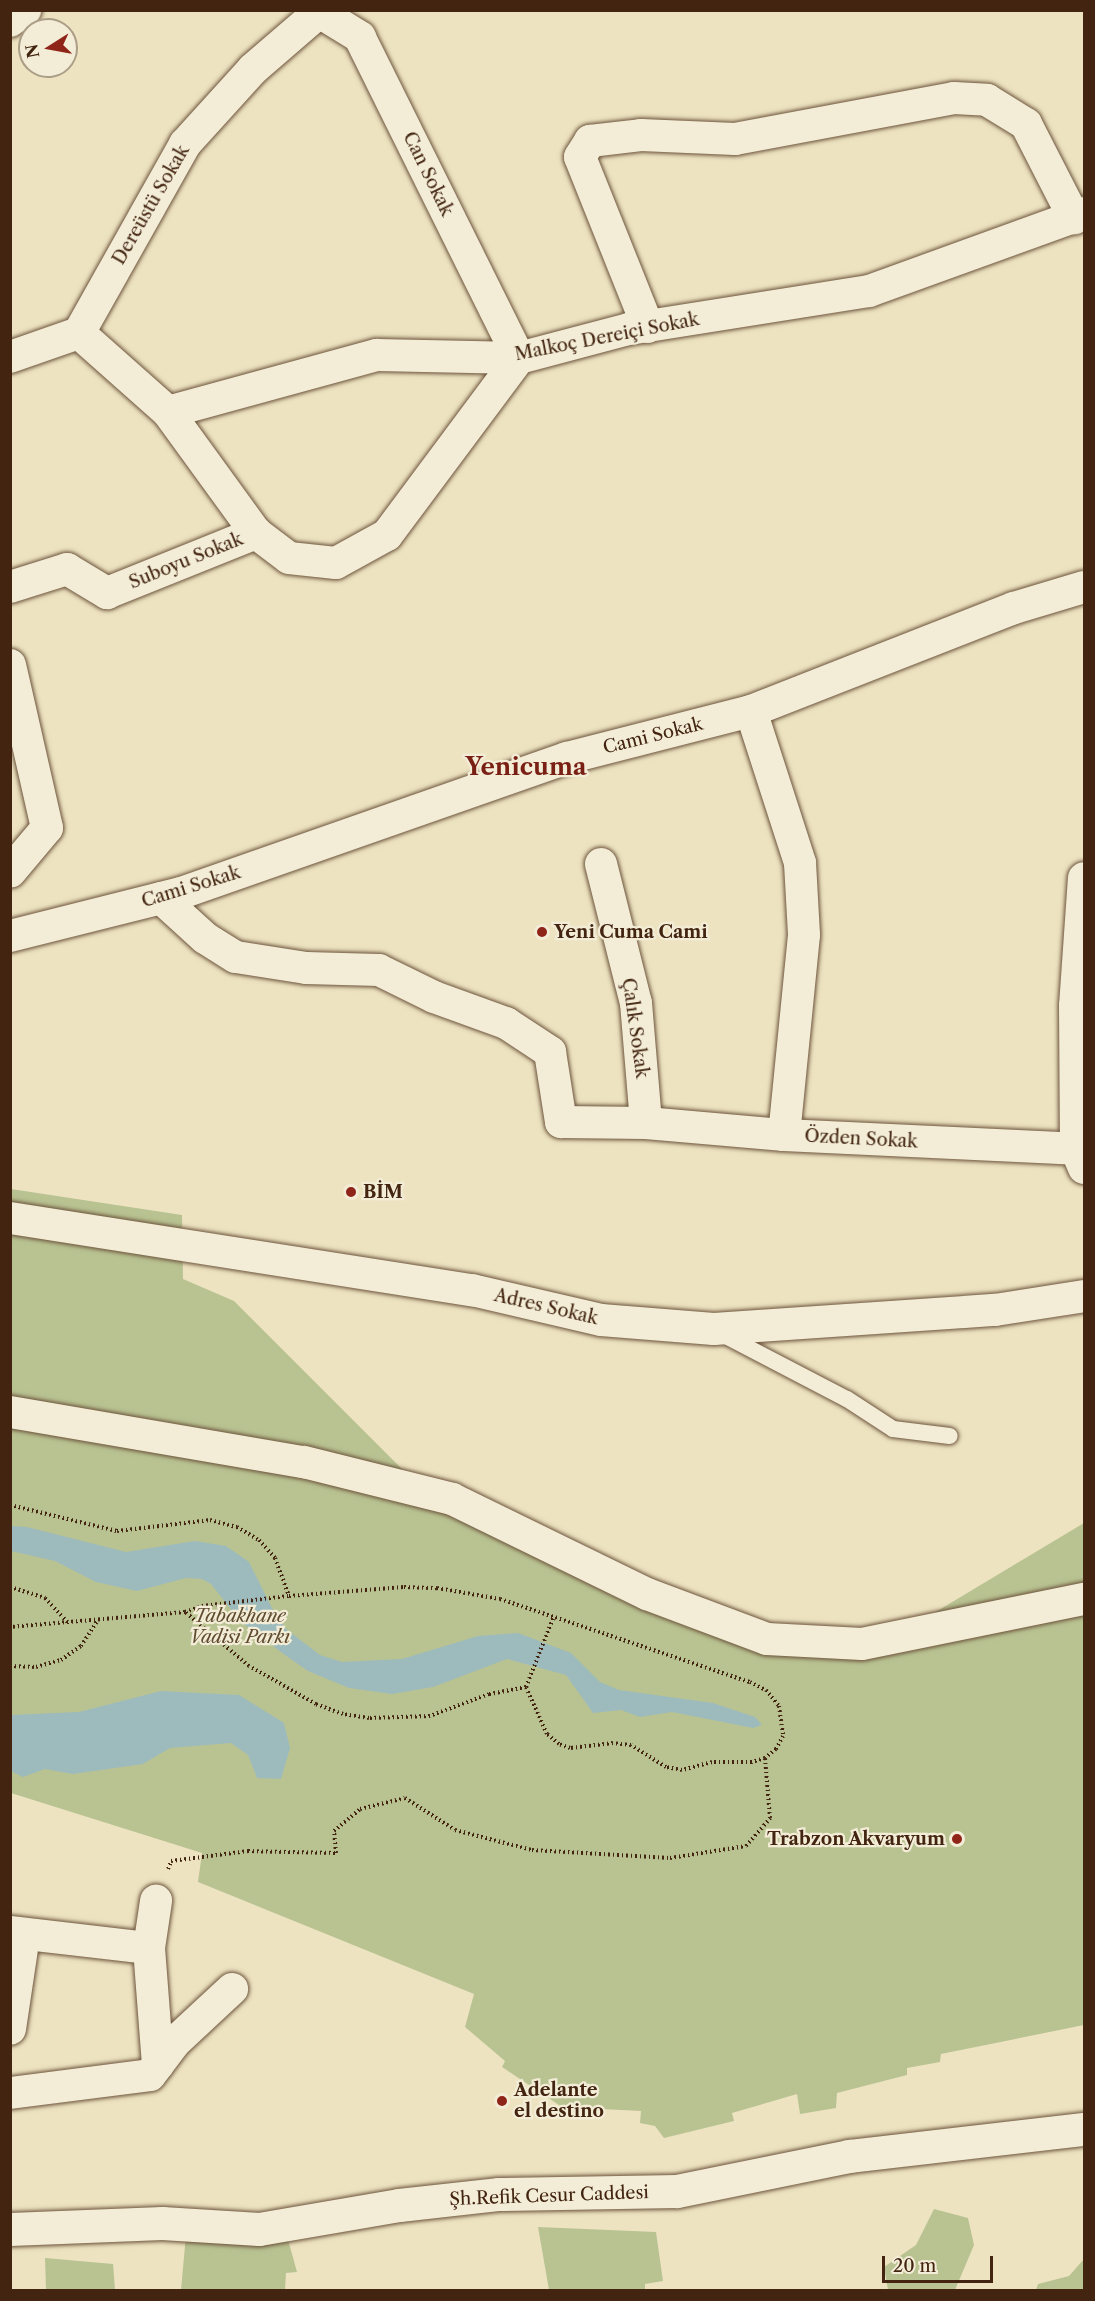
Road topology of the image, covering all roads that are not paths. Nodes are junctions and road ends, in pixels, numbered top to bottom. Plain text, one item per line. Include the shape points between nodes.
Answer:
1 (25, 10) edge
2 (316, 12) edge
3 (10, 21) edge
4 (1079, 216) edge
5 (648, 327) junction
6 (79, 333) junction
7 (10, 357) edge
8 (519, 358) junction
9 (168, 412) junction
10 (256, 533) junction
11 (10, 587) edge
12 (1084, 587) edge
13 (10, 665) edge
14 (751, 711) junction
15 (601, 864) dead end
16 (10, 872) edge
17 (1084, 878) edge
18 (161, 898) junction
19 (10, 936) edge
20 (646, 1123) junction
21 (784, 1135) junction
22 (1080, 1159) edge
23 (10, 1218) edge
24 (1084, 1296) edge
25 (714, 1329) junction
26 (10, 1412) edge
27 (950, 1436) dead end
28 (1084, 1599) edge
29 (156, 1902) road end
30 (17, 1934) edge
31 (149, 1948) junction
32 (232, 1989) dead end
33 (10, 2029) edge
34 (158, 2065) junction
35 (10, 2093) edge
36 (1084, 2129) edge
37 (10, 2229) edge

1 - 3 street
2 - 6 street, Dereüstü Sokak via 254,69 185,144
2 - 8 street, Can Sokak via 360,37
4 - 5 street, Malkoç Dereiçi Sokak via 869,291
4 - 5 street via 1026,124 987,100 954,98 735,139 640,135 590,141 580,157
5 - 8 street, Malkoç Dereiçi Sokak
6 - 7 street
6 - 9 street
8 - 9 street, Malkoç Dereiçi Sokak via 377,355
8 - 10 street, Suboyu Sokak via 387,535 336,563 289,558
9 - 10 street
10 - 11 street, Suboyu Sokak via 107,593 68,569
12 - 14 street, Cami Sokak via 1014,608
13 - 16 street via 47,828
14 - 18 street, Cami Sokak via 567,758
14 - 21 street via 800,863 804,935
15 - 20 street, Çalık Sokak via 636,1003
17 - 22 street via 1075,1006
18 - 19 street, Cami Sokak
18 - 20 street, Özden Sokak via 205,938 236,957 306,968 379,970 435,997 506,1023 550,1052 561,1122
20 - 21 street, Özden Sokak
21 - 22 street, Özden Sokak
23 - 25 street, Adres Sokak via 472,1290 601,1320
24 - 25 street, Adres Sokak via 995,1310
25 - 27 lane via 847,1399 893,1430
26 - 28 street via 304,1462 452,1500 647,1594 767,1639 862,1644
29 - 31 street
30 - 31 street
30 - 33 street
31 - 34 street
32 - 34 street via 175,2042
34 - 35 street via 150,2075
36 - 37 street, Şh.Refik Cesur Caddesi via 849,2156 677,2190 499,2194 399,2205 260,2229 162,2223

